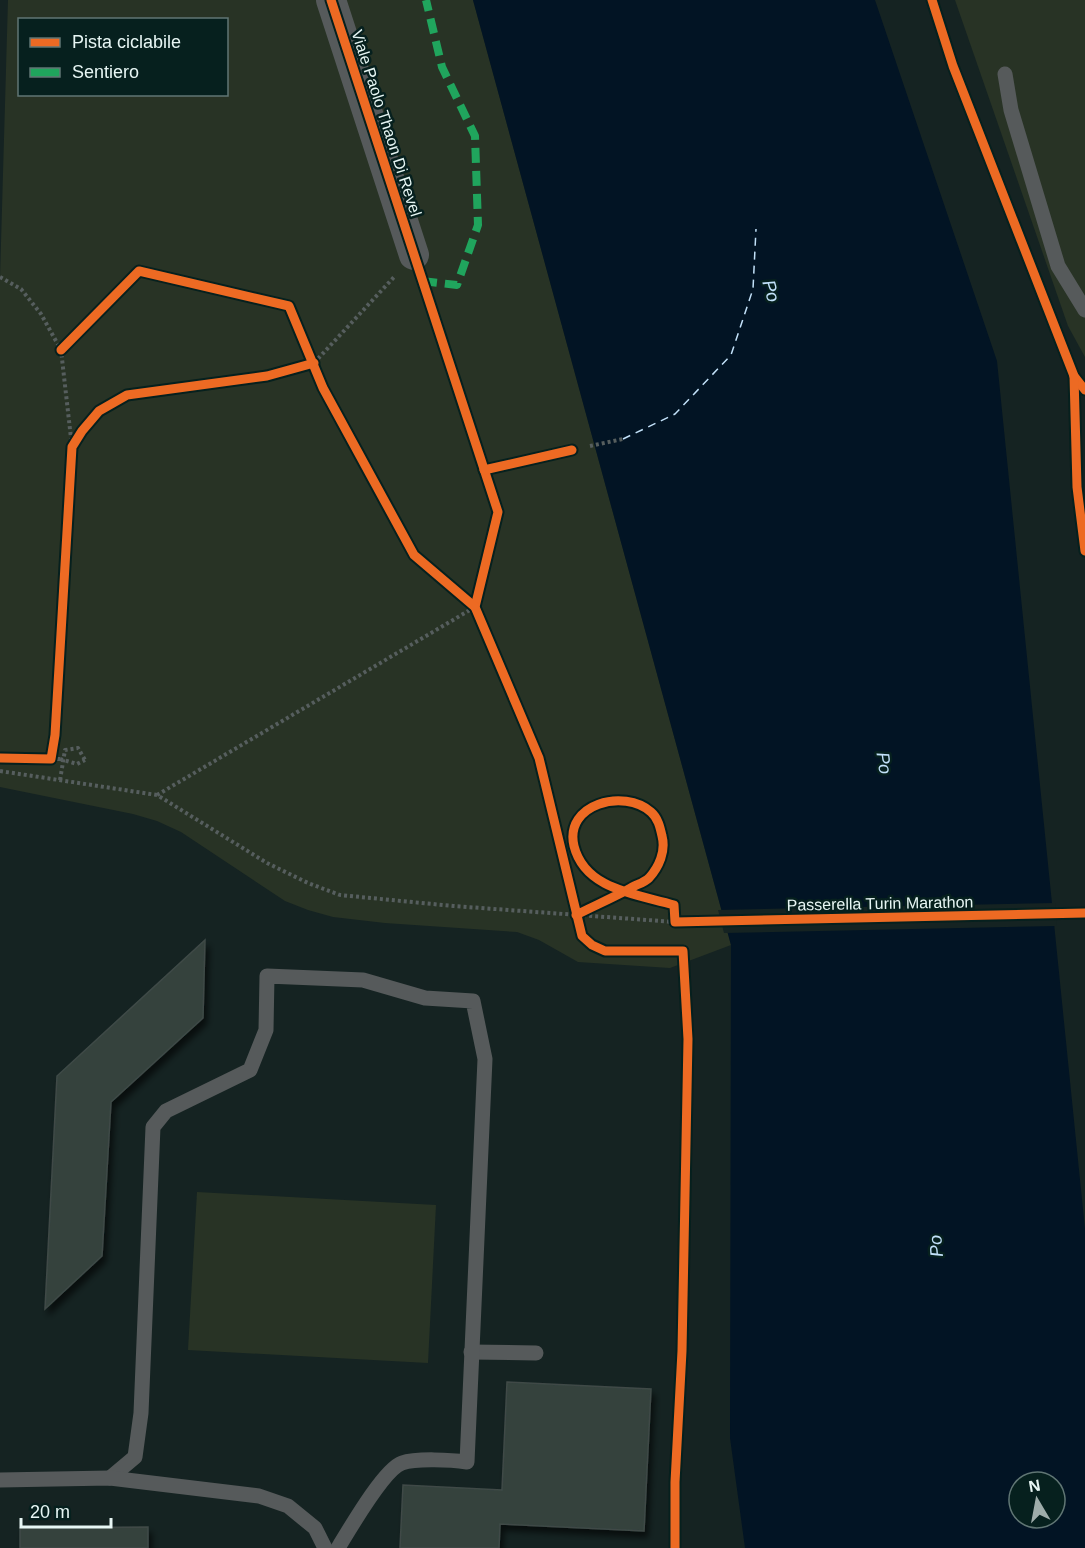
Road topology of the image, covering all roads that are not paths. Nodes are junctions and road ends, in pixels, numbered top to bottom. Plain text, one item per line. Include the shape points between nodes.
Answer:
1 (331, 0) edge
2 (1005, 74) dead end
3 (414, 255) road end
4 (1085, 310) edge
5 (471, 1353) junction
6 (536, 1353) dead end
7 (110, 1478) junction
8 (0, 1480) edge
9 (325, 1548) edge
10 (338, 1548) edge

1 - 3 street, Viale Paolo Thaon Di Revel
2 - 4 lane via 1011,110 1058,266
5 - 6 lane
5 - 7 lane via 485,1059 473,1001 425,998 363,980 267,976 266,1030 250,1070 166,1111 153,1127 141,1413 135,1457
5 - 10 lane via 467,1462 401,1463 380,1482
7 - 8 lane
7 - 9 lane via 259,1496 288,1506 315,1528

